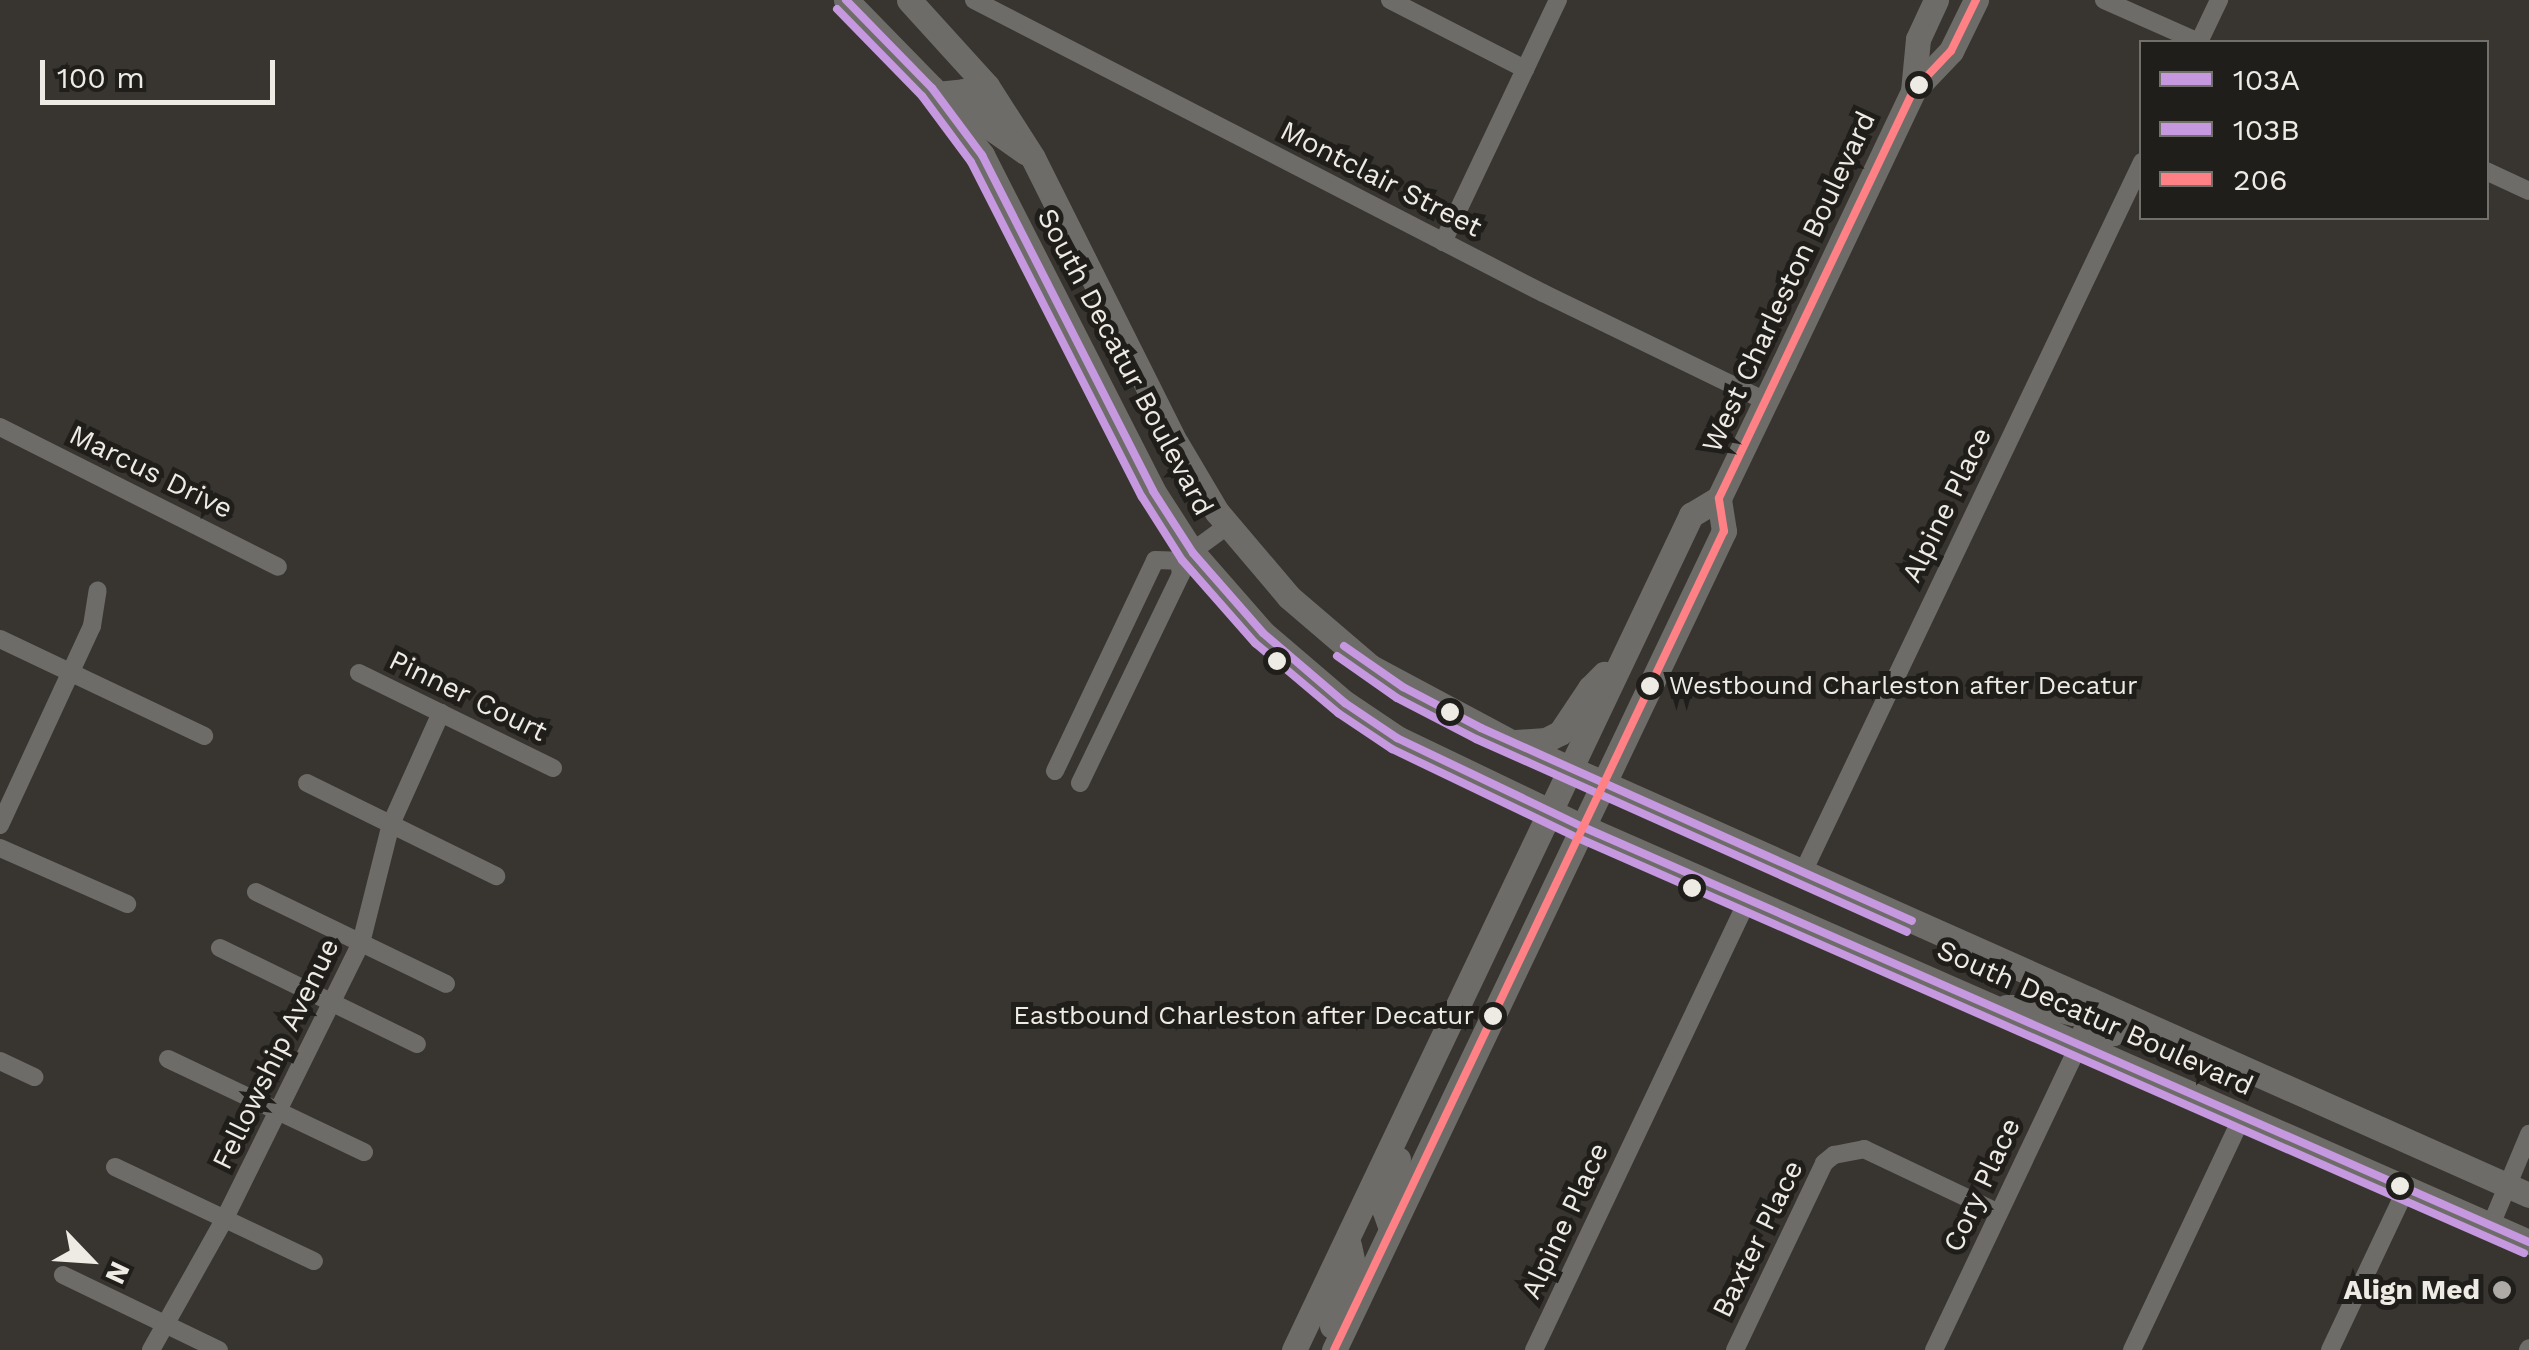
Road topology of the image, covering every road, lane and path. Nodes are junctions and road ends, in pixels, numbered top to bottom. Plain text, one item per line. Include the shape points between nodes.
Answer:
1 (846, 0) edge
2 (909, 0) edge
3 (974, 0) edge
4 (1390, 0) edge
5 (1558, 0) edge
6 (1936, 0) edge
7 (1976, 0) edge
8 (2104, 0) edge
9 (2218, 0) edge
10 (2194, 40) edge
11 (2200, 40) edge
12 (1525, 69) junction
13 (1913, 91) junction
14 (937, 94) junction
15 (1033, 158) junction
16 (2139, 168) edge
17 (2489, 172) edge
18 (2529, 191) edge
19 (1443, 242) junction
20 (1765, 401) junction
21 (0, 427) edge
22 (1719, 498) junction
23 (1227, 526) junction
24 (1186, 557) junction
25 (278, 567) dead end
26 (98, 590) dead end
27 (0, 639) edge
28 (1622, 658) junction
29 (72, 670) junction
30 (359, 674) dead end
31 (441, 713) junction
32 (204, 736) dead end
33 (1512, 742) junction
34 (554, 768) dead end
35 (1569, 768) junction
36 (1055, 771) dead end
37 (1080, 782) dead end
38 (307, 783) dead end
39 (1604, 783) junction
40 (1548, 810) junction
41 (392, 824) junction
42 (0, 825) edge
43 (1583, 827) junction
44 (0, 848) edge
45 (1802, 872) junction
46 (496, 876) dead end
47 (256, 892) dead end
48 (1748, 900) junction
49 (127, 904) dead end
50 (361, 944) junction
51 (220, 948) dead end
52 (446, 984) dead end
53 (2091, 1000) junction
54 (333, 1004) junction
55 (1997, 1008) junction
56 (2140, 1022) junction
57 (417, 1044) dead end
58 (2079, 1044) junction
59 (168, 1059) dead end
60 (0, 1060) edge
61 (34, 1077) dead end
62 (1408, 1110) junction
63 (279, 1112) junction
64 (2242, 1116) junction
65 (2529, 1134) edge
66 (364, 1152) dead end
67 (115, 1167) dead end
68 (2407, 1187) junction
69 (2519, 1190) edge
70 (1999, 1212) junction
71 (224, 1220) junction
72 (2491, 1225) junction
73 (1391, 1229) junction
74 (1346, 1242) junction
75 (2529, 1242) edge
76 (314, 1261) dead end
77 (63, 1275) dead end
78 (164, 1324) junction
79 (151, 1350) edge
80 (219, 1350) edge
81 (1294, 1350) edge
82 (1325, 1350) edge
83 (1334, 1350) edge
84 (1534, 1350) edge
85 (1735, 1350) edge
86 (1934, 1350) edge
87 (2132, 1350) edge
88 (2330, 1350) edge

1 - 14 main road, South Decatur Boulevard
2 - 15 main road, South Decatur Boulevard via 987,86
3 - 19 street, Montclair Street
4 - 12 street
5 - 12 street
6 - 13 main road, West Charleston Boulevard via 1918,39
7 - 13 main road, West Charleston Boulevard via 1952,52
8 - 10 street
9 - 11 street
12 - 19 street
13 - 20 main road, West Charleston Boulevard
14 - 15 main road via 964,91 991,128
14 - 24 main road, South Decatur Boulevard via 1002,192
15 - 23 main road, South Decatur Boulevard via 1186,463
16 - 45 street, Alpine Place
17 - 18 street
19 - 20 street, Montclair Street
20 - 22 main road, West Charleston Boulevard
21 - 25 street, Marcus Drive
22 - 28 main road, West Charleston Boulevard via 1691,514
22 - 39 main road, West Charleston Boulevard via 1724,531
23 - 24 street
23 - 33 main road, South Decatur Boulevard via 1268,576 1350,651 1419,696
24 - 36 street via 1156,560
24 - 37 street
24 - 40 main road, South Decatur Boulevard via 1283,652 1355,710 1398,738
26 - 29 street via 92,626
27 - 29 street
28 - 33 main road via 1590,688 1560,733
28 - 35 main road, West Charleston Boulevard
29 - 32 street
29 - 42 street
30 - 31 street, Pinner Court
31 - 34 street, Pinner Court
31 - 41 street, Fellowship Avenue
33 - 35 main road, South Decatur Boulevard
35 - 39 main road, South Decatur Boulevard
35 - 40 main road, West Charleston Boulevard
38 - 41 street
39 - 43 main road, West Charleston Boulevard
39 - 45 main road, South Decatur Boulevard
40 - 43 main road, South Decatur Boulevard
40 - 62 main road, West Charleston Boulevard
41 - 46 street
41 - 50 street, Fellowship Avenue
43 - 48 main road, South Decatur Boulevard
43 - 73 main road, West Charleston Boulevard
44 - 49 street
45 - 53 main road, South Decatur Boulevard
47 - 50 street
48 - 55 main road, South Decatur Boulevard
48 - 84 street, Alpine Place
50 - 52 street
50 - 54 street, Fellowship Avenue
51 - 54 street
53 - 55 main road via 2073,1012
53 - 56 main road, South Decatur Boulevard
54 - 57 street
54 - 63 street, Fellowship Avenue
55 - 58 main road, South Decatur Boulevard
56 - 58 main road via 2113,1033 2088,1024
56 - 69 main road, South Decatur Boulevard
58 - 64 main road, South Decatur Boulevard
58 - 70 street, Cory Place
59 - 63 street
60 - 61 street
62 - 73 main road via 1385,1201
62 - 74 main road, West Charleston Boulevard
63 - 66 street
63 - 71 street, Fellowship Avenue
64 - 68 main road, South Decatur Boulevard
64 - 87 street
65 - 69 street
67 - 71 street
68 - 72 main road, South Decatur Boulevard
68 - 88 street
69 - 72 street
70 - 85 street, Baxter Place via 1864,1150 1834,1155 1824,1163
70 - 86 street, Cory Place
71 - 76 street
71 - 78 street, Fellowship Avenue
72 - 75 main road, South Decatur Boulevard
73 - 83 main road, West Charleston Boulevard
74 - 81 main road, West Charleston Boulevard
74 - 82 main road via 1353,1264
77 - 78 street
78 - 79 street, Fellowship Avenue
78 - 80 street

